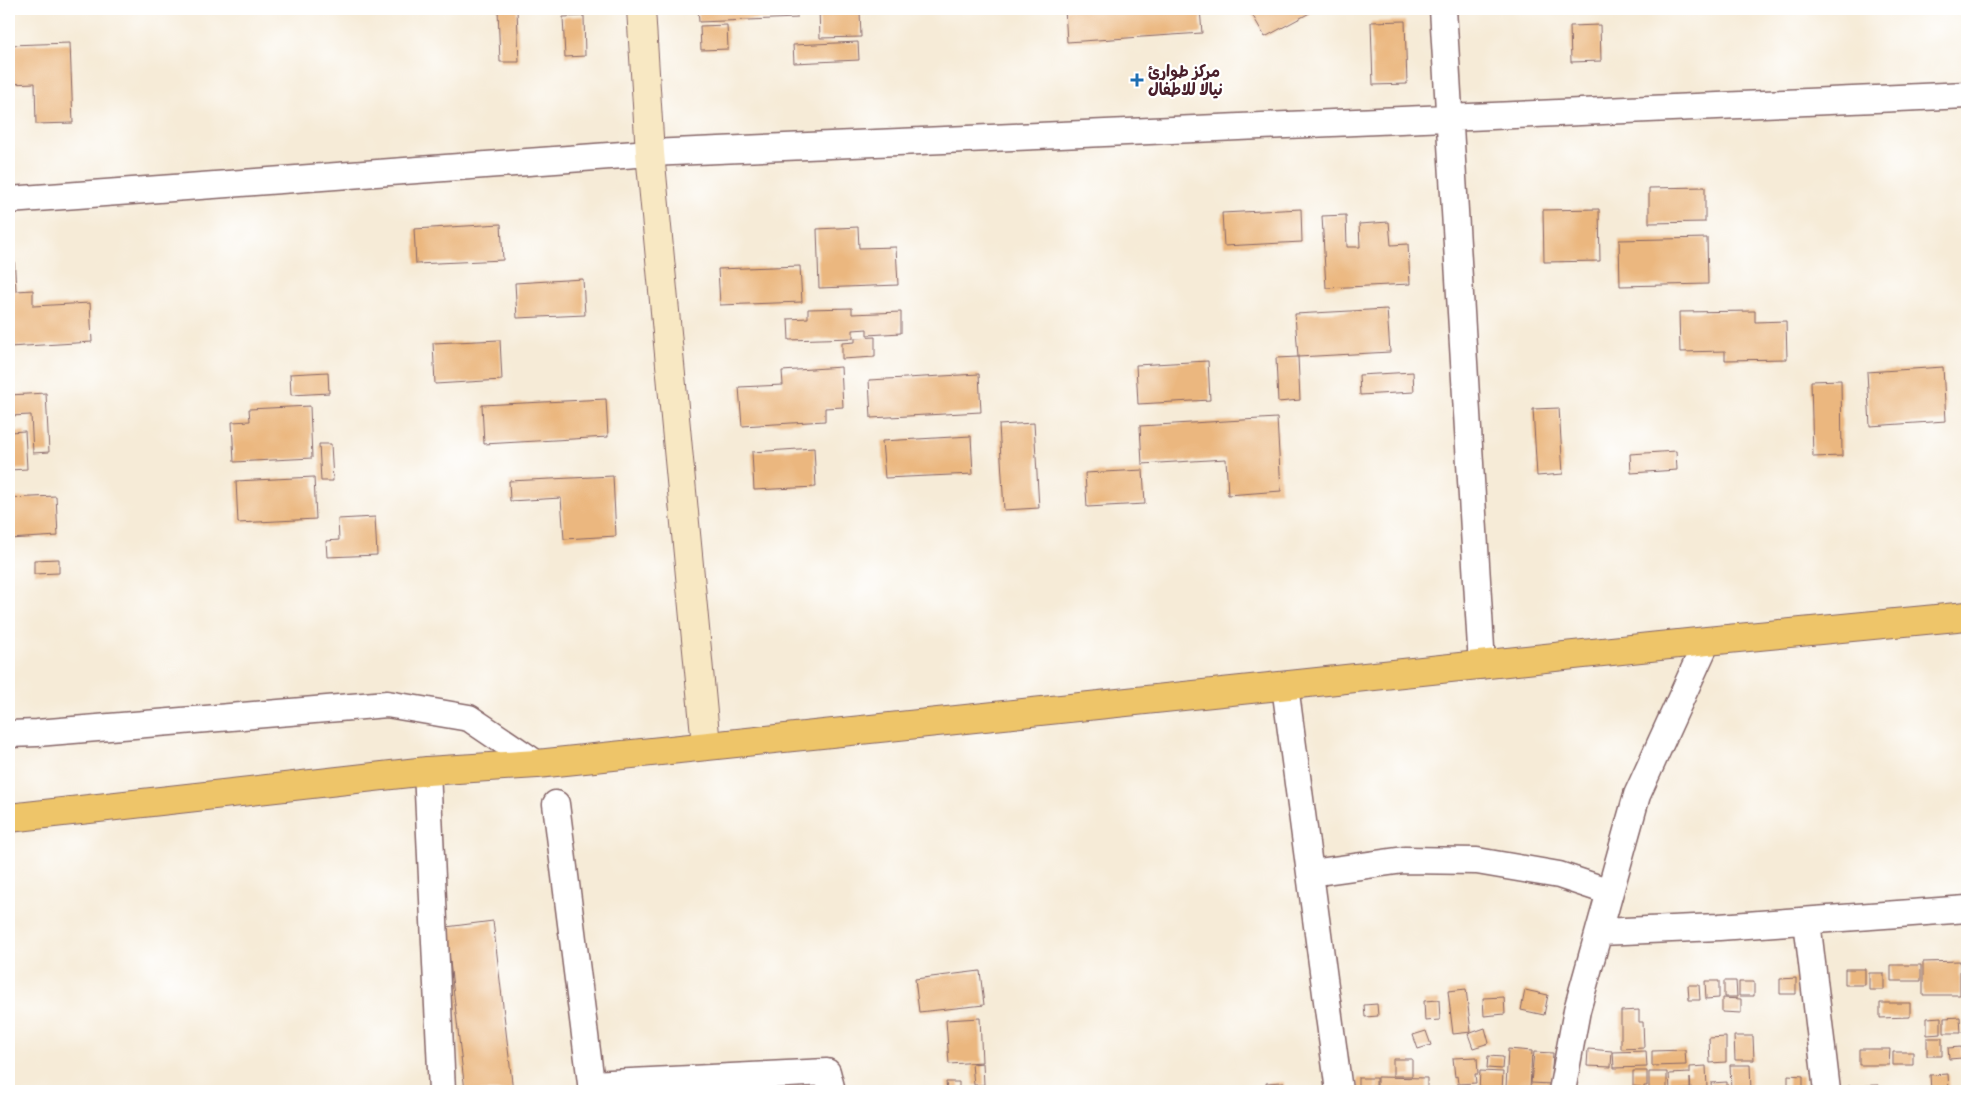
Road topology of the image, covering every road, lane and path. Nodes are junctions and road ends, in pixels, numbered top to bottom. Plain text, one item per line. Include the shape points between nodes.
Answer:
1 (641, 9) edge
2 (1443, 9) edge
3 (1967, 95) edge
4 (1450, 119) junction
5 (650, 154) junction
6 (9, 200) edge
7 (1967, 616) edge
8 (1707, 641) junction
9 (1482, 664) junction
10 (1285, 686) junction
11 (9, 734) edge
12 (706, 745) junction
13 (537, 764) junction
14 (427, 771) junction
15 (556, 804) dead end
16 (9, 818) edge
17 (1311, 873) junction
18 (1610, 892) junction
19 (1967, 909) edge
20 (1807, 921) junction
21 (1600, 932) junction
22 (591, 1088) edge
23 (442, 1091) edge
24 (832, 1091) edge
25 (1339, 1091) edge
26 (1562, 1091) edge
27 (1827, 1091) edge

1 - 5 street
2 - 4 street
3 - 4 street
4 - 5 street
4 - 9 street
5 - 6 street
5 - 12 street
7 - 8 highway
8 - 9 highway
8 - 18 street via 1637,795
9 - 10 highway
10 - 12 highway
10 - 17 street
11 - 13 street via 387,704 469,718
12 - 13 highway
13 - 14 highway
14 - 16 highway
14 - 23 street
15 - 22 street
17 - 18 street via 1404,860 1477,861 1558,875
17 - 25 street
18 - 21 street
19 - 20 street
20 - 21 street
20 - 27 street
21 - 26 street via 1577,1010
22 - 24 street via 827,1072

